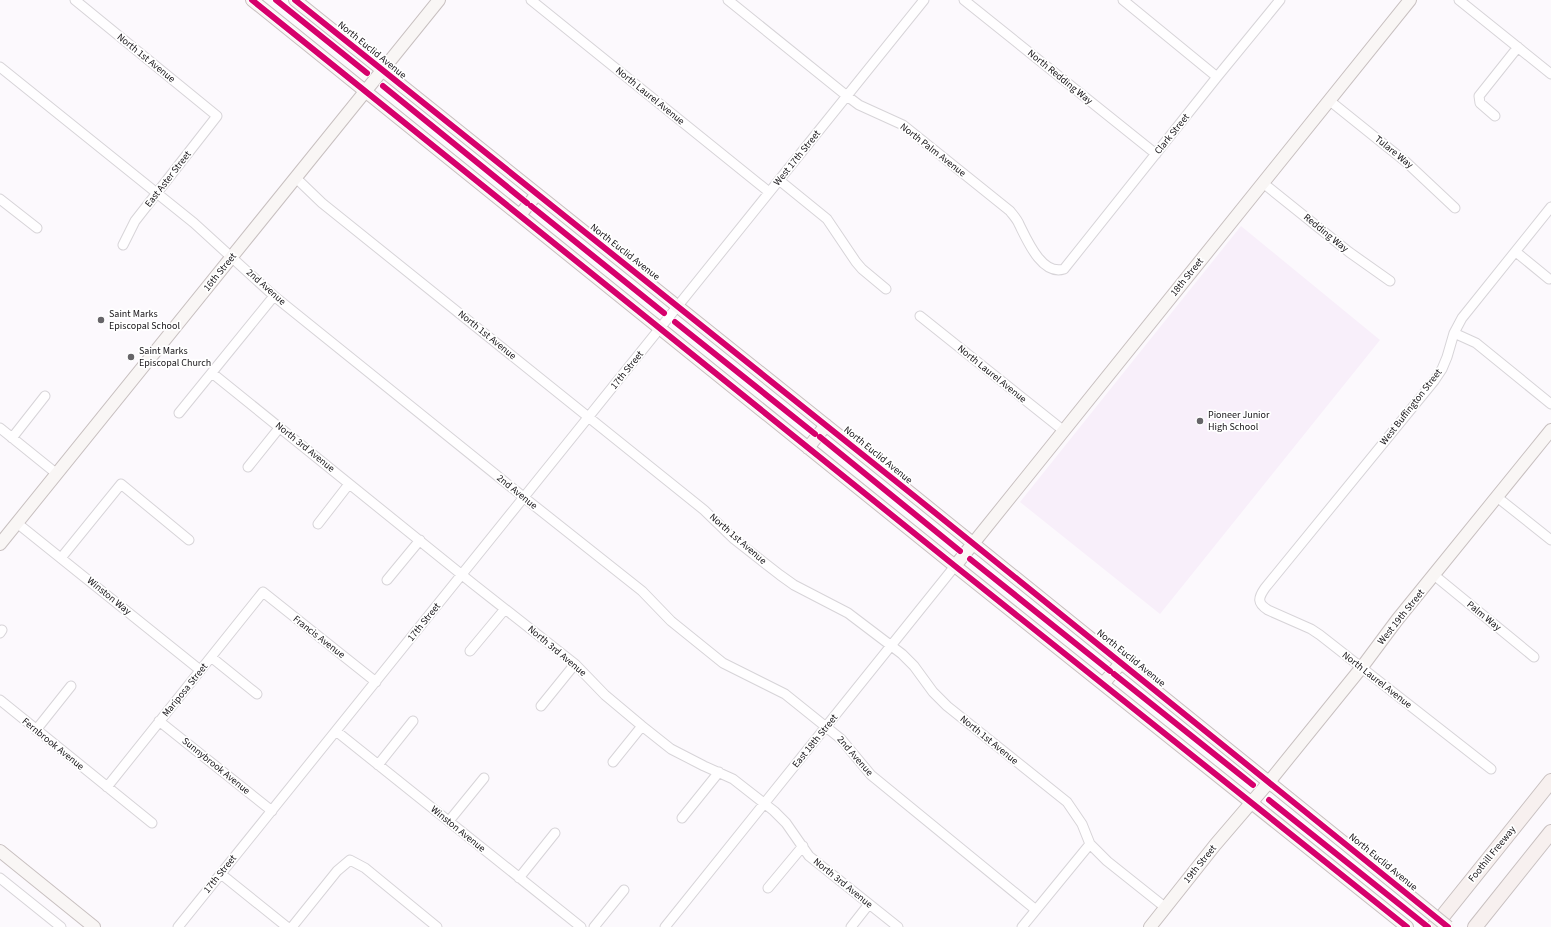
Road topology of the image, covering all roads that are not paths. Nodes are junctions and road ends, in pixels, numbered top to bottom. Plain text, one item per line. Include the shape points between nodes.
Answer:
1 (75, 0) edge
2 (252, 0) edge
3 (295, 0) edge
4 (439, 0) edge
5 (531, 0) edge
6 (924, 0) edge
7 (964, 0) edge
8 (1123, 0) edge
9 (1410, 0) edge
10 (1460, 0) edge
11 (1277, 1) edge
12 (734, 2) edge
13 (1518, 47) junction
14 (0, 67) edge
15 (383, 71) junction
16 (1551, 74) edge
17 (1217, 77) junction
18 (366, 92) junction
19 (847, 96) junction
20 (1330, 101) junction
21 (217, 116) joint
22 (1495, 116) dead end
23 (1156, 154) junction
24 (296, 178) junction
25 (779, 180) junction
26 (1263, 183) junction
27 (157, 192) junction
28 (769, 192) junction
29 (537, 194) junction
30 (0, 198) edge
31 (1551, 207) edge
32 (1455, 208) dead end
33 (520, 215) junction
34 (37, 228) dead end
35 (123, 245) dead end
36 (1516, 252) junction
37 (232, 257) junction
38 (1064, 269) joint
39 (1549, 279) dead end
40 (1390, 281) dead end
41 (886, 289) dead end
42 (274, 296) junction
43 (678, 307) junction
44 (920, 316) dead end
45 (670, 317) joint
46 (660, 329) junction
47 (1454, 333) junction
48 (212, 373) junction
49 (45, 396) dead end
50 (1551, 404) edge
51 (179, 413) dead end
52 (589, 417) junction
53 (826, 425) junction
54 (280, 427) junction
55 (0, 428) edge
56 (1551, 430) edge
57 (1064, 431) junction
58 (12, 438) junction
59 (808, 448) junction
60 (248, 467) dead end
61 (57, 474) junction
62 (349, 484) junction
63 (1497, 497) junction
64 (524, 498) junction
65 (17, 523) junction
66 (318, 524) dead end
67 (189, 540) dead end
68 (420, 540) junction
69 (1551, 540) edge
70 (0, 544) edge
71 (973, 544) junction
72 (964, 555) joint
73 (61, 558) junction
74 (955, 566) junction
75 (462, 575) junction
76 (1434, 575) junction
77 (387, 580) dead end
78 (263, 592) joint
79 (1259, 600) joint
80 (505, 608) junction
81 (891, 646) junction
82 (470, 650) dead end
83 (211, 657) junction
84 (1534, 657) dead end
85 (1121, 663) junction
86 (575, 664) junction
87 (1362, 667) junction
88 (200, 670) junction
89 (376, 682) junction
90 (1103, 684) junction
91 (71, 686) dead end
92 (257, 694) dead end
93 (0, 700) edge
94 (541, 706) dead end
95 (160, 721) junction
96 (414, 721) dead end
97 (642, 726) junction
98 (826, 727) junction
99 (36, 730) junction
100 (336, 731) junction
101 (613, 762) dead end
102 (378, 765) junction
103 (1491, 769) dead end
104 (719, 772) junction
105 (484, 778) dead end
106 (1551, 781) edge
107 (1269, 782) junction
108 (107, 787) junction
109 (1251, 803) junction
110 (764, 804) junction
111 (272, 811) junction
112 (682, 818) dead end
113 (449, 822) junction
114 (152, 823) dead end
115 (1551, 832) edge
116 (554, 833) dead end
117 (1090, 844) junction
118 (803, 846) junction
119 (0, 851) edge
120 (221, 874) junction
121 (0, 878) edge
122 (519, 878) junction
123 (768, 888) dead end
124 (624, 890) dead end
125 (869, 904) junction
126 (1166, 908) junction
127 (1036, 910) junction
128 (669, 925) edge
129 (61, 927) edge
130 (94, 927) edge
131 (178, 927) edge
132 (287, 927) edge
133 (292, 927) edge
134 (437, 927) edge
135 (580, 927) edge
136 (594, 927) edge
137 (851, 927) edge
138 (898, 927) edge
139 (1022, 927) edge
140 (1150, 927) edge
141 (1407, 927) edge
142 (1434, 927) edge
143 (1448, 927) edge
144 (1475, 927) edge

1 - 21 street, North 1st Avenue
2 - 18 main road
3 - 15 main road, North Euclid Avenue
4 - 15 main road, 16th Street
5 - 28 street, North Laurel Avenue
6 - 19 street, West 17th Street
7 - 23 street, North Redding Way
8 - 17 street
9 - 20 main road, 18th Street
10 - 13 street
11 - 17 street, Clark Street
12 - 19 street, North Palm Avenue
13 - 16 street
13 - 22 street via 1479,96 1480,103
14 - 27 street, 2nd Avenue
15 - 18 main road, 16th Street
15 - 29 main road, North Euclid Avenue
17 - 23 street, Clark Street
18 - 24 main road, 16th Street
18 - 33 main road
19 - 25 street, West 17th Street
19 - 38 street, North Palm Avenue via 859,105 903,125 1010,210 1027,243 1048,266 1053,270
20 - 26 main road, 18th Street
20 - 32 street, Tulare Way via 1406,162
21 - 27 street, East Aster Street
23 - 38 street, Clark Street
24 - 37 main road, 16th Street
24 - 52 street, North 1st Avenue via 322,203
25 - 28 street, West 17th Street
25 - 41 street via 827,218 859,266
26 - 40 street, Redding Way via 1349,252
26 - 57 main road, 18th Street
27 - 35 street, East Aster Street via 135,221
27 - 37 street, 2nd Avenue
28 - 43 street, West 17th Street
29 - 33 main road
29 - 43 main road, North Euclid Avenue
30 - 34 street
31 - 36 street, West Buffington Street
33 - 46 main road
36 - 39 street
36 - 47 street, West Buffington Street via 1462,318
37 - 42 street, 2nd Avenue
37 - 61 main road, 16th Street
42 - 48 street
42 - 64 street, 2nd Avenue
43 - 45 street, West 17th Street
43 - 53 main road, North Euclid Avenue
44 - 57 street, North Laurel Avenue
45 - 46 street, 17th Street
46 - 52 street, 17th Street
46 - 59 main road
47 - 50 street via 1476,343
47 - 79 street, West Buffington Street via 1442,369 1434,380 1264,588
48 - 51 street
48 - 54 street, North 3rd Avenue
49 - 58 street
52 - 64 street, 17th Street
52 - 81 street, North 1st Avenue via 780,575 848,613
53 - 59 main road
53 - 71 main road, North Euclid Avenue
54 - 60 street
54 - 62 street, North 3rd Avenue
55 - 58 street
56 - 63 main road, West 19th Street
57 - 71 main road, 18th Street
58 - 61 street
59 - 74 main road
61 - 65 main road, 16th Street
62 - 66 street
62 - 68 street, North 3rd Avenue
63 - 69 street
63 - 76 main road, West 19th Street
64 - 75 street, 17th Street
64 - 98 street, 2nd Avenue via 642,591 671,621 723,663 786,694
65 - 70 main road, 16th Street
65 - 73 street, Winston Way
67 - 73 street via 121,484
68 - 75 street, North 3rd Avenue
68 - 77 street
71 - 72 main road, 18th Street
71 - 85 main road, North Euclid Avenue
72 - 74 main road, East 18th Street
73 - 88 street, Winston Way
74 - 81 street, East 18th Street
74 - 90 main road
75 - 80 street, North 3rd Avenue
75 - 89 street, 17th Street
76 - 84 street, Palm Way
76 - 87 main road, West 19th Street
78 - 83 street, Mariposa Street
78 - 89 street, Francis Avenue
79 - 87 street, North Laurel Avenue via 1261,606 1268,610 1311,629
80 - 82 street
80 - 86 street, North 3rd Avenue
81 - 98 street, East 18th Street
81 - 117 street, North 1st Avenue via 914,666 947,706 1067,802 1082,824
83 - 88 street, Mariposa Street
83 - 92 street
85 - 90 main road
85 - 107 main road, North Euclid Avenue
86 - 94 street
86 - 97 street, North 3rd Avenue via 605,695
87 - 103 street, North Laurel Avenue
87 - 107 main road, West 19th Street
88 - 95 street, Mariposa Street
89 - 100 street, 17th Street
90 - 109 main road
91 - 99 street
93 - 99 street, Fernbrook Avenue
95 - 108 street, Mariposa Street
95 - 111 street, Sunnybrook Avenue
96 - 102 street
97 - 101 street
97 - 104 street, North 3rd Avenue via 671,749
98 - 110 street, East 18th Street
98 - 127 street, 2nd Avenue via 841,738 870,776
99 - 108 street, Fernbrook Avenue
100 - 102 street, Winston Avenue
100 - 111 street, 17th Street
102 - 113 street, Winston Avenue
104 - 110 street, North 3rd Avenue via 733,779
104 - 112 street
105 - 113 street
106 - 142 highway, Foothill Freeway
107 - 109 main road, West 19th Street
107 - 143 main road, North Euclid Avenue, bridge
108 - 114 street, Fernbrook Avenue
109 - 126 main road, 19th Street
109 - 141 main road
110 - 118 street, North 3rd Avenue via 786,823
110 - 128 street, East 18th Street
111 - 120 street, 17th Street
113 - 122 street, Winston Avenue
115 - 144 highway
116 - 122 street
117 - 126 street, North 1st Avenue via 1107,861
117 - 127 street
118 - 123 street
118 - 125 street, North 3rd Avenue via 809,856
119 - 130 main road
120 - 131 street, 17th Street
120 - 132 street
121 - 129 street
122 - 135 street, Winston Avenue
124 - 136 street
125 - 137 street
125 - 138 street, North 3rd Avenue
126 - 140 main road, 19th Street
127 - 139 street
133 - 134 street via 337,871 350,860 365,868

